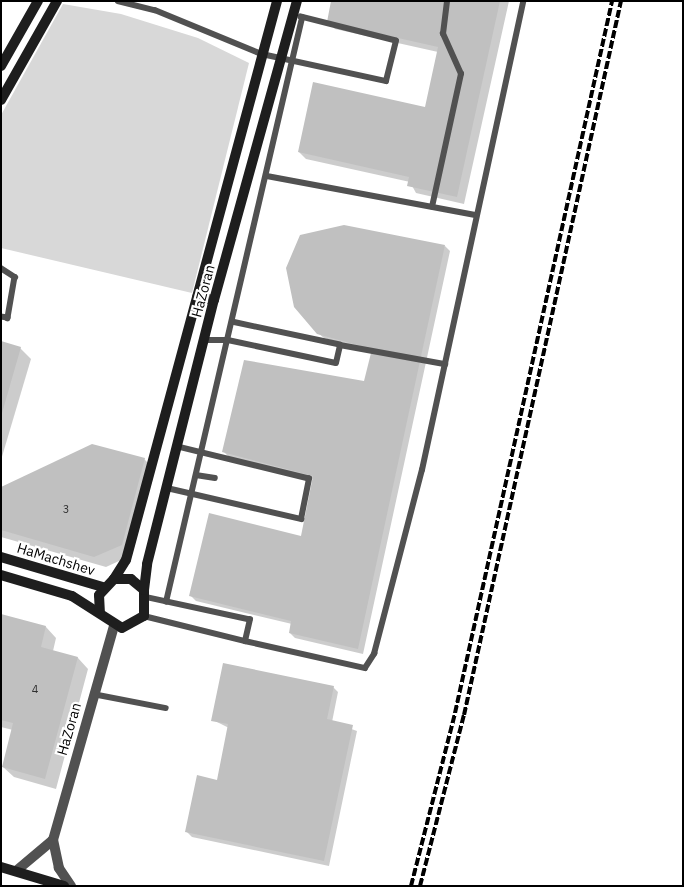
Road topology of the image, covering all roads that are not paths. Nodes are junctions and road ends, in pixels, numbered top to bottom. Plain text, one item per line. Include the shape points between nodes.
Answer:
1 (38, 1) edge
2 (57, 1) edge
3 (118, 1) edge
4 (277, 1) edge
5 (297, 1) edge
6 (447, 1) edge
7 (522, 1) edge
8 (298, 16) junction
9 (262, 54) junction
10 (295, 58) junction
11 (282, 59) junction
12 (1, 66) edge
13 (1, 100) edge
14 (267, 176) junction
15 (432, 207) junction
16 (476, 215) junction
17 (1, 268) edge
18 (196, 297) junction
19 (214, 300) junction
20 (1, 317) edge
21 (232, 322) junction
22 (204, 340) junction
23 (228, 340) junction
24 (340, 345) junction
25 (445, 364) junction
26 (178, 447) junction
27 (202, 453) junction
28 (196, 475) junction
29 (215, 478) dead end
30 (167, 488) junction
31 (190, 494) junction
32 (1, 557) edge
33 (1, 574) edge
34 (114, 579) junction
35 (103, 587) junction
36 (146, 594) junction
37 (166, 602) junction
38 (100, 612) junction
39 (144, 616) junction
40 (114, 626) junction
41 (245, 641) junction
42 (93, 694) junction
43 (166, 708) dead end
44 (53, 840) junction
45 (1, 867) edge
46 (16, 871) junction
47 (64, 886) edge
48 (71, 886) edge

1 - 12 street
2 - 13 street
3 - 9 lane via 155,10
4 - 9 street, HaZoran
5 - 8 street, HaZoran
6 - 15 lane via 443,34 461,74
7 - 16 lane
8 - 10 lane
8 - 10 lane via 396,41 386,80
8 - 11 street, HaZoran
9 - 11 lane
9 - 18 street, HaZoran
10 - 11 lane
10 - 14 lane
11 - 19 street, HaZoran
14 - 15 lane
14 - 21 lane
15 - 16 lane
16 - 25 lane
17 - 20 lane via 15,277 15,286 8,318
18 - 19 street
18 - 34 street, HaZoran via 126,560
19 - 22 street, HaZoran
21 - 23 lane
21 - 24 lane
22 - 23 lane
22 - 26 street, HaZoran
23 - 24 lane via 336,363
23 - 27 lane
24 - 25 lane
25 - 41 lane via 374,654 365,668
26 - 27 lane
26 - 30 street, HaZoran
27 - 28 lane
27 - 31 lane via 309,480 301,518
28 - 29 lane
28 - 31 lane
30 - 31 lane
30 - 36 street, HaZoran via 146,564
31 - 37 lane
32 - 35 street, HaMachshev
33 - 38 street via 72,596
34 - 35 street
34 - 36 street via 131,579
35 - 38 street
36 - 37 lane
36 - 39 street
37 - 41 lane via 250,620
38 - 40 street
39 - 40 street via 131,626
39 - 41 lane
40 - 42 street, HaZoran
42 - 43 lane
42 - 44 street, HaZoran
44 - 46 street
44 - 48 street, HaZoran via 59,868
45 - 46 street
46 - 47 street

